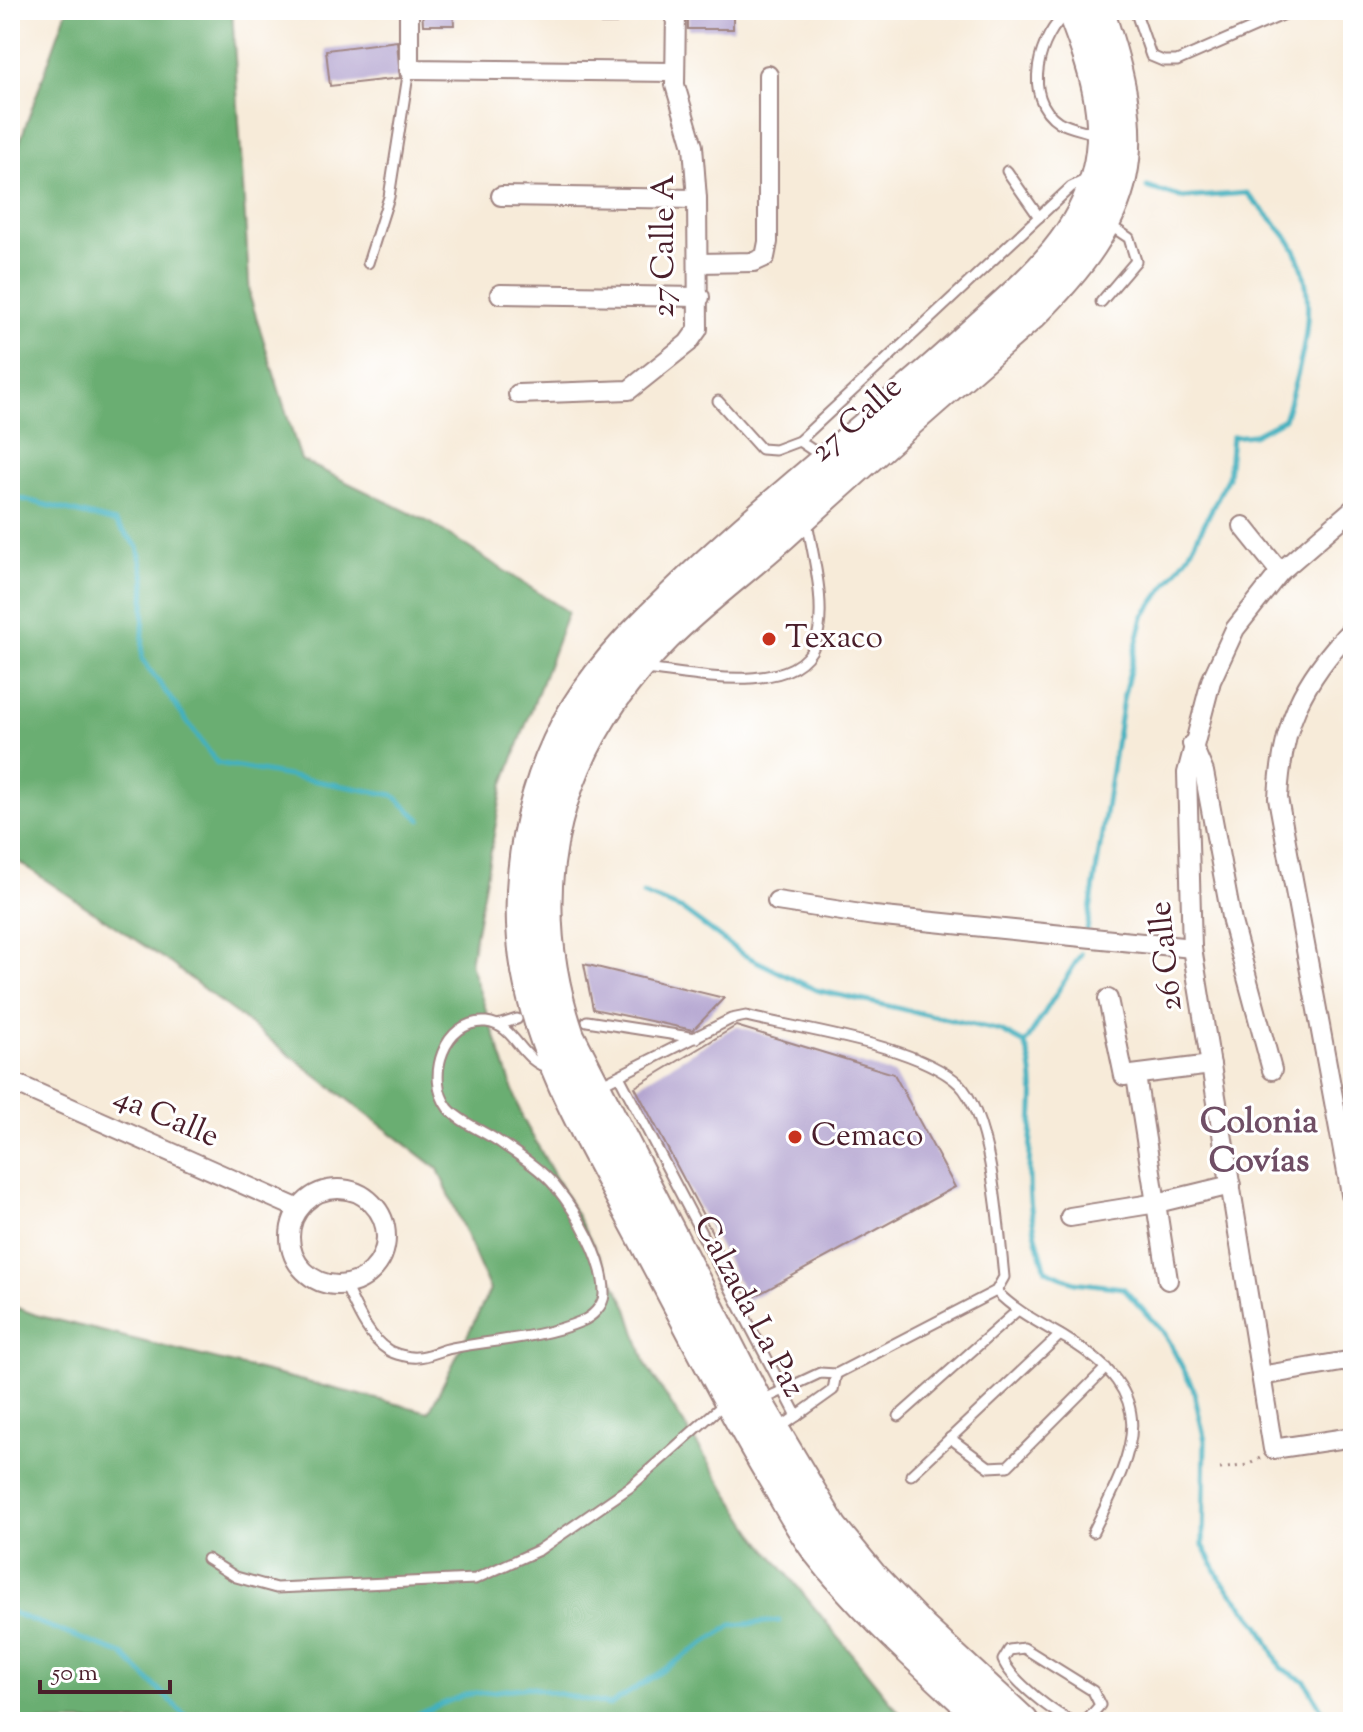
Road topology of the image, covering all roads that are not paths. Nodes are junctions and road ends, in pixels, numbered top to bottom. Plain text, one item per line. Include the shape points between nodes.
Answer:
1 (409, 10) edge
2 (676, 10) edge
3 (1071, 10) edge
4 (1098, 10) edge
5 (1135, 10) edge
6 (1294, 10) edge
7 (409, 69) junction
8 (674, 72) junction
9 (768, 75) dead end
10 (1103, 136) junction
11 (1007, 171) dead end
12 (1097, 174) junction
13 (501, 196) dead end
14 (697, 199) junction
15 (1039, 217) junction
16 (1105, 223) junction
17 (368, 263) dead end
18 (699, 263) junction
19 (500, 294) dead end
20 (700, 297) junction
21 (1101, 302) dead end
22 (518, 394) dead end
23 (718, 401) dead end
24 (799, 441) junction
25 (827, 460) junction
26 (1353, 509) edge
27 (806, 513) junction
28 (1243, 526) dead end
29 (1280, 572) junction
30 (1353, 628) edge
31 (636, 668) junction
32 (1192, 744) junction
33 (537, 852) junction
34 (777, 901) dead end
35 (1192, 948) junction
36 (1108, 999) dead end
37 (517, 1019) dead end
38 (587, 1021) dead end
39 (498, 1025) junction
40 (696, 1038) junction
41 (1211, 1065) junction
42 (1272, 1070) dead end
43 (558, 1071) junction
44 (1136, 1076) junction
45 (10, 1081) edge
46 (607, 1082) junction
47 (1231, 1185) junction
48 (1157, 1203) junction
49 (1353, 1205) edge
50 (299, 1209) junction
51 (1070, 1217) dead end
52 (1168, 1280) dead end
53 (345, 1285) junction
54 (996, 1291) junction
55 (1018, 1310) junction
56 (1060, 1335) junction
57 (1353, 1360) edge
58 (1106, 1368) junction
59 (836, 1374) junction
60 (1261, 1376) junction
61 (756, 1398) junction
62 (899, 1416) dead end
63 (786, 1424) junction
64 (1353, 1437) edge
65 (950, 1438) junction
66 (911, 1475) dead end
67 (1093, 1532) dead end
68 (207, 1559) dead end
69 (1013, 1711) edge
70 (1078, 1722) edge

1 - 7 street
2 - 8 street, 27 Calle A
3 - 10 main road, 27 Calle via 1092,62
3 - 10 lane via 1044,40 1039,60 1043,106 1058,121
4 - 16 main road, 27 Calle via 1126,103 1125,159
5 - 6 lane via 1151,56 1163,61 1177,61
7 - 8 street
7 - 17 lane via 389,197
8 - 14 street, 27 Calle A via 693,146
9 - 18 street via 765,257
10 - 12 main road, 27 Calle
11 - 15 lane
12 - 15 lane via 1071,187
12 - 25 main road, 27 Calle via 1077,225 1044,268
13 - 14 street
14 - 18 street, 27 Calle A
15 - 24 lane
16 - 21 lane via 1129,238 1136,261
16 - 27 main road, 27 Calle via 1064,283 1030,316
18 - 20 street, 27 Calle A
19 - 20 street
20 - 22 street, 27 Calle A via 694,337 629,390
23 - 24 lane via 761,449
24 - 25 lane
25 - 33 main road, 27 Calle via 739,534 611,660 576,708 542,783
26 - 29 street, 26 Calle
27 - 31 main road, 27 Calle
27 - 31 lane via 819,590 818,634 796,668 747,678
28 - 29 street
29 - 32 street, 26 Calle via 1235,629 1211,681
30 - 49 street via 1320,662 1295,706 1280,752 1278,798
31 - 33 main road, 27 Calle via 602,711
32 - 35 street, 26 Calle via 1187,773
32 - 42 street via 1204,772 1232,922
33 - 43 main road, Calzada La Paz via 522,908 528,972
33 - 46 main road, Calzada La Paz via 555,996 569,1036
34 - 35 street
35 - 41 street, 26 Calle
36 - 44 street via 1121,1072
37 - 39 lane
38 - 40 lane
39 - 43 lane via 534,1063
39 - 53 lane via 477,1023 451,1037 438,1058 437,1084 448,1108 554,1185 593,1251 603,1277 603,1300 585,1321 415,1358 388,1350 374,1337
40 - 46 lane
40 - 54 lane via 746,1016 923,1060 960,1086 985,1136 1004,1277
41 - 44 street
41 - 47 street, 26 Calle
43 - 61 main road, Calzada La Paz
44 - 48 street
45 - 50 street, 4a Calle
46 - 61 main road, Calzada La Paz via 748,1355
47 - 48 street
47 - 60 street, 26 Calle
48 - 51 street
48 - 52 street
50 - 53 street via 290,1239 294,1255 314,1279
50 - 53 street via 310,1198 340,1189 355,1192 379,1212 386,1243 381,1258 372,1271
54 - 55 lane
54 - 59 lane
55 - 56 lane
55 - 62 lane
56 - 58 lane
56 - 65 lane
57 - 60 street
58 - 65 lane via 1008,1466 989,1467
58 - 67 lane via 1124,1388 1132,1425 1124,1467
59 - 61 lane via 820,1373
59 - 63 lane via 833,1390
60 - 64 street, 26 Calle via 1273,1449
61 - 63 main road, Calzada La Paz
61 - 68 lane via 539,1550 475,1579 276,1588 236,1577
61 - 69 main road, Calzada La Paz via 815,1547 872,1614
63 - 69 main road, Calzada La Paz via 832,1528 872,1577
65 - 66 lane
69 - 70 lane
69 - 70 lane via 1003,1660 1015,1647 1093,1691 1100,1705

